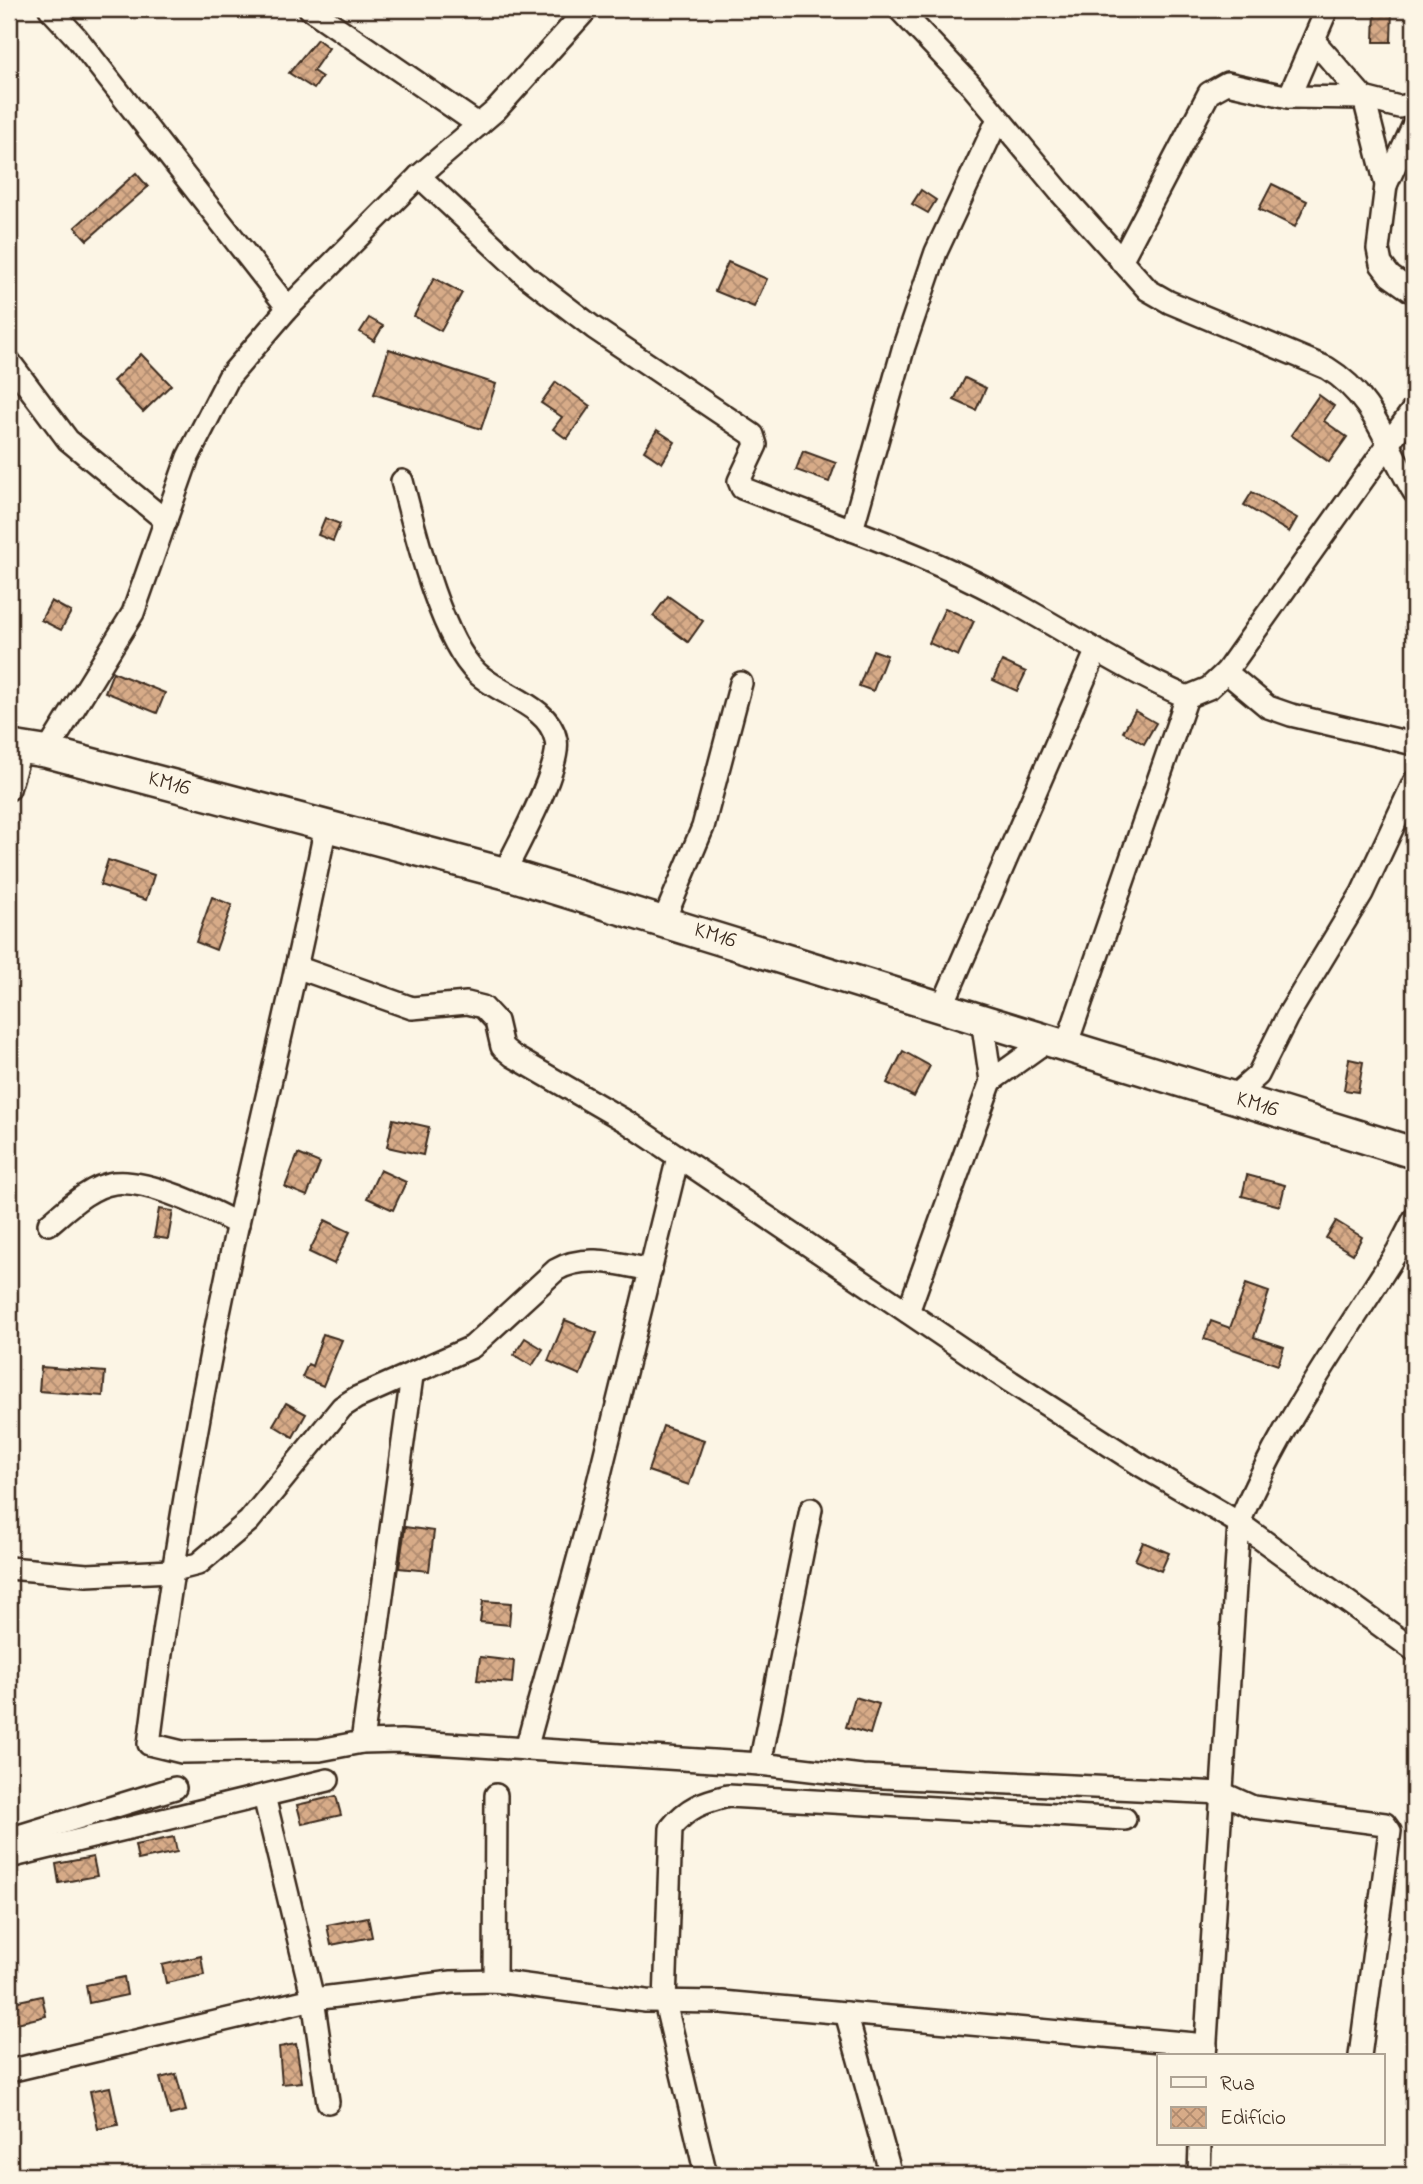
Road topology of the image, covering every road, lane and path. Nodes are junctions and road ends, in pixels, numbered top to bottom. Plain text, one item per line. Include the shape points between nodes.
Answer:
1 (50, 9) edge
2 (310, 9) edge
3 (587, 9) edge
4 (899, 9) edge
5 (1327, 9) edge
6 (1314, 41) junction
7 (1289, 97) junction
8 (1364, 99) junction
9 (1414, 104) edge
10 (998, 119) junction
11 (1414, 124) edge
12 (479, 125) junction
13 (419, 176) junction
14 (1386, 185) junction
15 (1121, 261) junction
16 (1414, 293) edge
17 (288, 308) junction
18 (9, 361) edge
19 (1414, 408) edge
20 (1387, 444) junction
21 (401, 481) dead end
22 (1414, 492) edge
23 (166, 521) junction
24 (852, 530) junction
25 (1096, 652) junction
26 (1226, 672) junction
27 (741, 682) dead end
28 (1187, 697) junction
29 (1414, 744) edge
30 (26, 749) edge
31 (1414, 782) edge
32 (9, 789) edge
33 (326, 825) junction
34 (504, 873) junction
35 (664, 920) junction
36 (299, 968) junction
37 (942, 1007) junction
38 (982, 1019) junction
39 (1057, 1043) junction
40 (991, 1081) junction
41 (1233, 1097) junction
42 (1414, 1153) edge
43 (678, 1157) junction
44 (1414, 1219) edge
45 (49, 1224) dead end
46 (238, 1224) junction
47 (650, 1270) junction
48 (908, 1312) junction
49 (412, 1376) junction
50 (811, 1509) dead end
51 (1239, 1523) junction
52 (9, 1568) edge
53 (171, 1571) junction
54 (1414, 1650) edge
55 (362, 1742) junction
56 (526, 1749) junction
57 (760, 1764) junction
58 (328, 1780) dead end
59 (175, 1788) dead end
60 (1222, 1793) junction
61 (496, 1795) dead end
62 (264, 1796) junction
63 (1125, 1819) dead end
64 (9, 1839) edge
65 (9, 1857) edge
66 (495, 1981) junction
67 (313, 1999) junction
68 (666, 2002) junction
69 (846, 2013) junction
70 (1206, 2050) edge
71 (1360, 2054) edge
72 (9, 2071) edge
73 (328, 2102) dead end
74 (1200, 2146) edge
75 (706, 2175) edge
76 (891, 2175) edge
77 (1199, 2175) edge

1 - 17 street
2 - 12 street
3 - 12 street
4 - 10 street
5 - 6 street
6 - 7 street
6 - 8 street
7 - 8 street
7 - 15 street via 1227,83 1209,93
8 - 9 street via 1399,107
8 - 14 street
10 - 15 street
10 - 24 street via 936,252
11 - 14 street
12 - 13 street
13 - 17 street
13 - 24 street via 536,283 594,328 753,435 756,445 739,481 742,488
14 - 16 street via 1378,249 1381,264
15 - 20 street via 1148,290 1169,302 1344,378 1364,398
17 - 23 street via 217,397 188,457
18 - 23 street via 68,440
19 - 20 street
20 - 22 street
20 - 26 street
21 - 34 street via 421,557 457,647 477,673 549,721 557,741 555,762
23 - 30 street via 133,613
24 - 25 street via 951,570
25 - 28 street
25 - 37 street
26 - 28 street via 1209,688
26 - 29 street via 1268,707
27 - 35 street via 703,827
28 - 39 street
30 - 32 street
30 - 33 street, KM16
31 - 41 street via 1362,893 1287,1017 1258,1075
33 - 34 street, KM16
33 - 36 street
34 - 35 street, KM16
35 - 37 street, KM16
36 - 43 street via 412,1008 467,1003 483,1007 496,1021 502,1047 513,1056
36 - 46 street
37 - 38 street, KM16
38 - 39 street, KM16
38 - 40 street
39 - 40 street
39 - 41 street, KM16
40 - 48 street
41 - 42 street, KM16
43 - 47 street
43 - 48 street
44 - 51 street via 1278,1441
45 - 46 street via 86,1195 113,1183 178,1196
46 - 53 street
47 - 49 street via 569,1262 472,1347
47 - 56 street
48 - 51 street via 1142,1466
49 - 53 street via 342,1408 249,1521 214,1554
49 - 55 street
50 - 57 street
51 - 54 street
51 - 60 street
52 - 53 street via 87,1575
53 - 55 street via 149,1744 181,1752 320,1750
55 - 56 street
56 - 57 street
57 - 60 street via 862,1776
58 - 62 street
59 - 64 street
60 - 70 street
60 - 71 street via 1253,1807 1340,1816 1389,1827
61 - 66 street
62 - 65 street
62 - 67 street
63 - 68 street via 728,1796 702,1802 684,1811 671,1828
66 - 67 street
66 - 68 street
67 - 72 street
67 - 73 street
68 - 69 street
68 - 75 street
69 - 70 street
69 - 76 street
74 - 77 street

